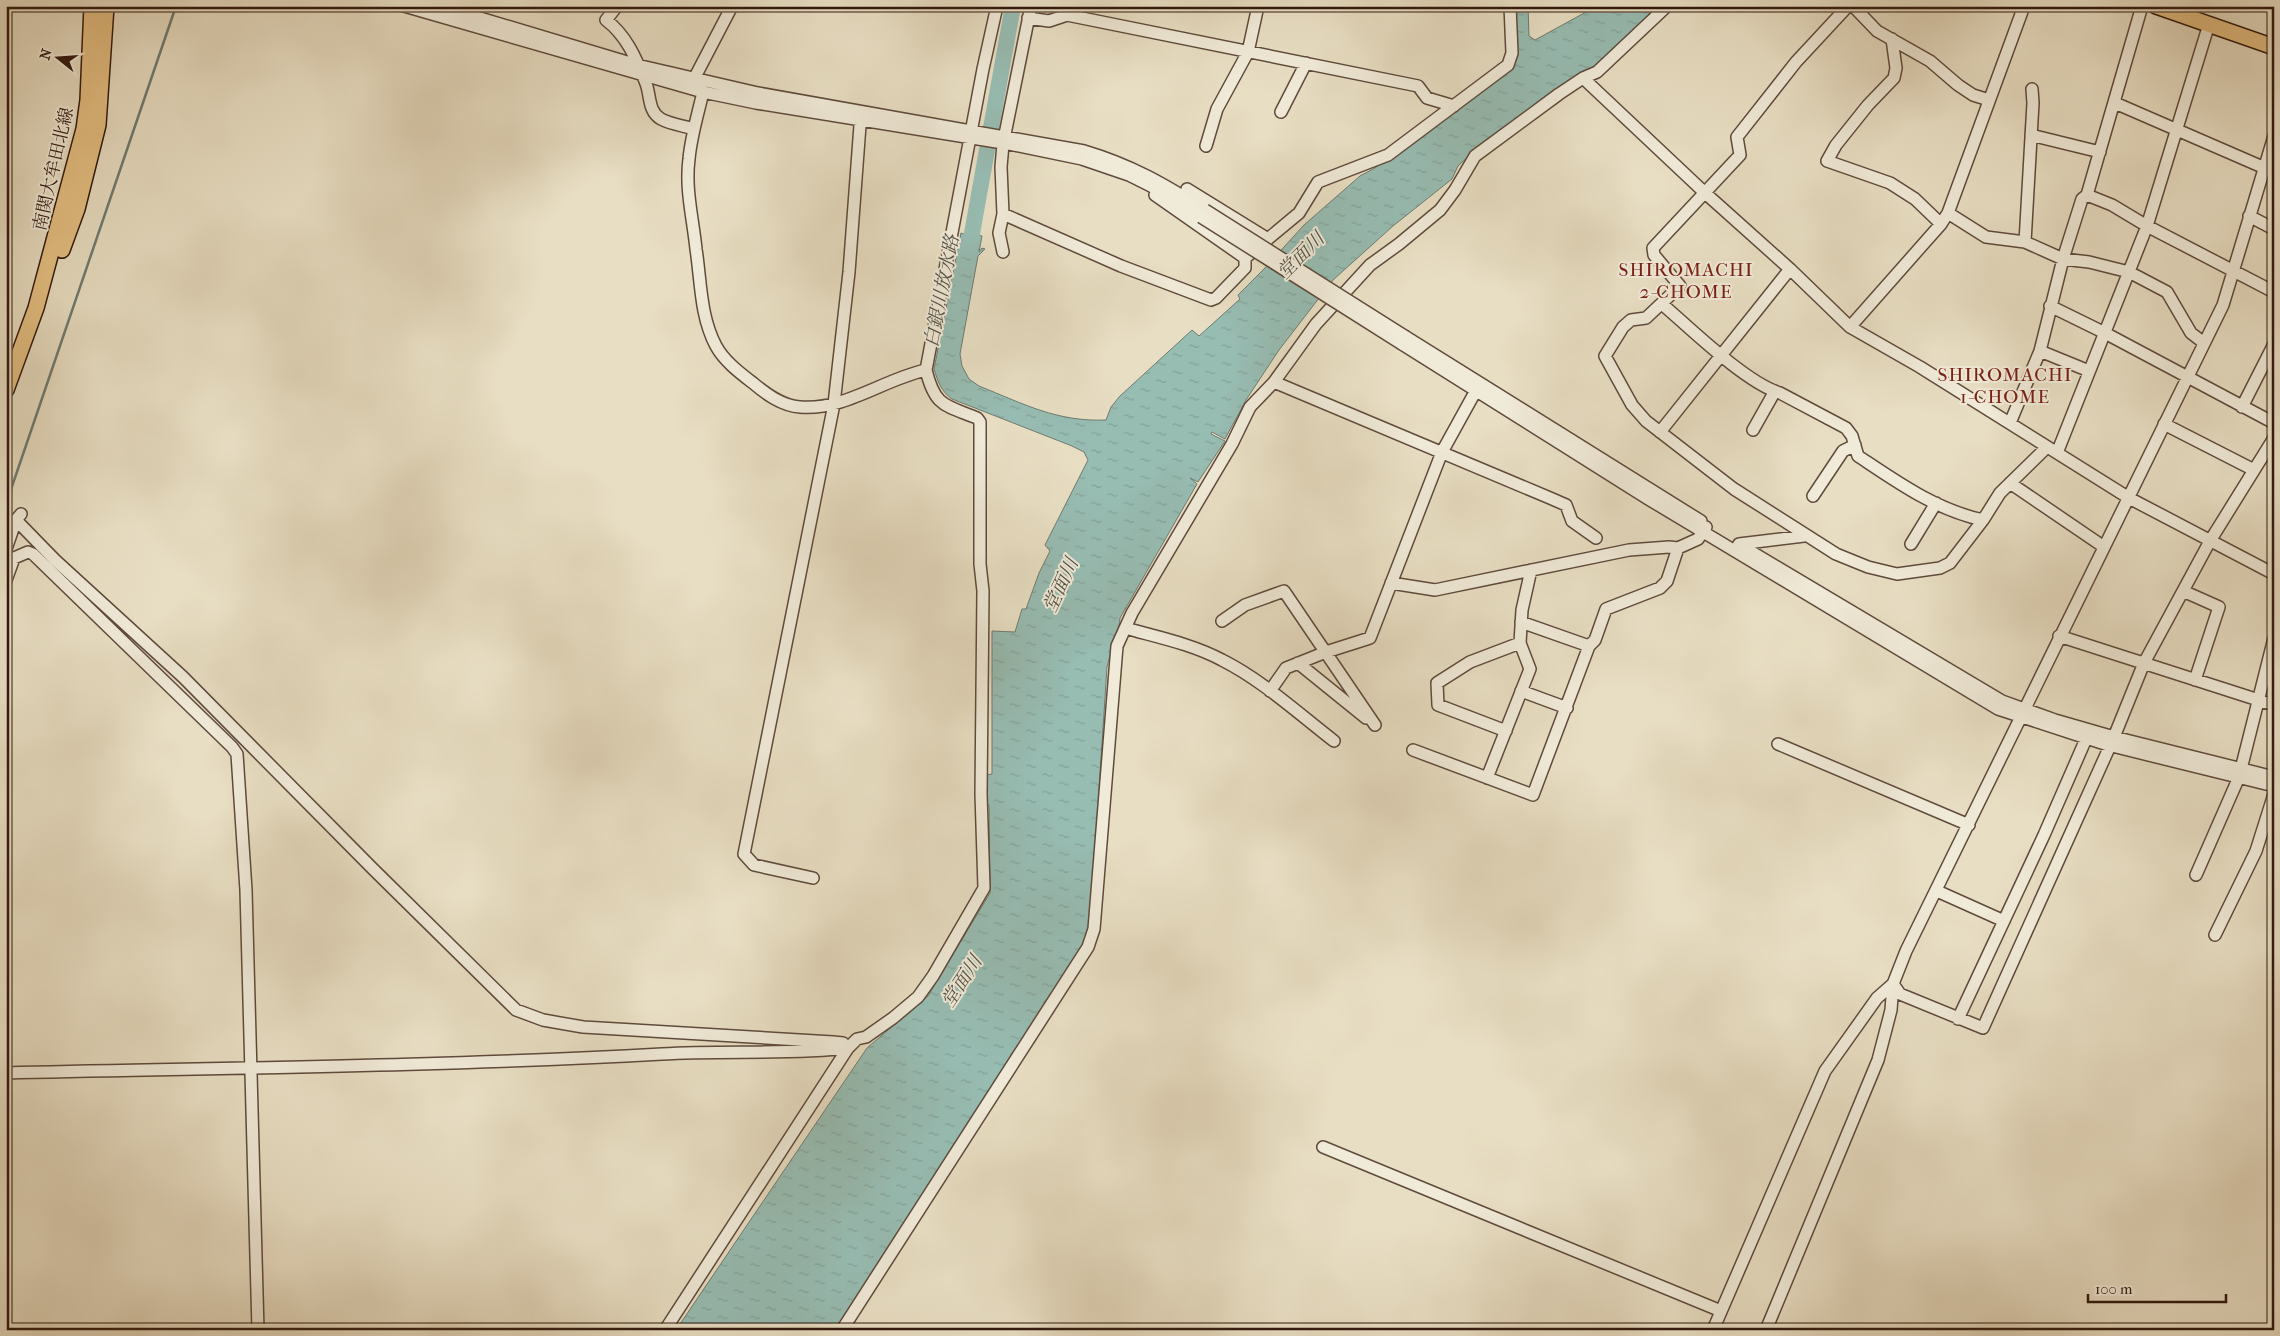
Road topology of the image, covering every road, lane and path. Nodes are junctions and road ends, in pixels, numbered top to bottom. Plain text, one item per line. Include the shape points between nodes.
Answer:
1 (92, 6) edge
2 (106, 6) edge
3 (404, 6) edge
4 (440, 6) edge
5 (616, 6) edge
6 (732, 6) edge
7 (998, 6) edge
8 (1031, 6) edge
9 (1258, 6) edge
10 (1510, 6) edge
11 (1667, 6) edge
12 (1848, 6) edge
13 (1853, 6) edge
14 (2024, 6) edge
15 (2142, 6) edge
16 (2156, 6) edge
17 (1028, 18) junction
18 (2210, 24) junction
19 (1892, 39) junction
20 (2274, 46) edge
21 (1248, 52) junction
22 (1306, 63) junction
23 (637, 64) junction
24 (643, 76) junction
25 (695, 77) junction
26 (1583, 78) junction
27 (2032, 89) dead end
28 (703, 92) junction
29 (1990, 100) junction
30 (2115, 103) junction
31 (1454, 106) junction
32 (1281, 112) dead end
33 (861, 116) junction
34 (694, 128) junction
35 (2176, 129) junction
36 (971, 134) junction
37 (2031, 135) junction
38 (2274, 136) edge
39 (1004, 140) junction
40 (1206, 146) dead end
41 (2100, 152) junction
42 (2269, 170) edge
43 (1153, 182) junction
44 (1704, 192) junction
45 (2087, 195) junction
46 (1948, 213) junction
47 (1002, 214) junction
48 (2249, 216) junction
49 (1941, 224) junction
50 (2147, 226) junction
51 (2274, 229) edge
52 (1268, 239) junction
53 (2025, 242) junction
54 (1003, 252) dead end
55 (1245, 258) junction
56 (2063, 259) junction
57 (1790, 269) junction
58 (2233, 270) junction
59 (2129, 272) junction
60 (2274, 292) edge
61 (1662, 304) junction
62 (2050, 306) junction
63 (36, 308) junction
64 (1850, 327) junction
65 (2105, 333) junction
66 (2204, 344) junction
67 (2274, 344) edge
68 (2040, 351) junction
69 (1722, 356) junction
70 (926, 370) junction
71 (2089, 371) junction
72 (2187, 378) junction
73 (1274, 382) junction
74 (1478, 387) junction
75 (6, 390) edge
76 (1775, 392) junction
77 (834, 404) junction
78 (2242, 407) junction
79 (2010, 423) junction
80 (2274, 423) edge
81 (2164, 424) junction
82 (1753, 430) dead end
83 (1660, 432) junction
84 (2274, 438) edge
85 (1855, 445) junction
86 (2052, 450) junction
87 (1442, 452) junction
88 (2254, 470) junction
89 (2010, 484) junction
90 (1813, 496) dead end
91 (2129, 498) junction
92 (1936, 503) junction
93 (1983, 520) junction
94 (1705, 528) junction
95 (1804, 536) junction
96 (1596, 538) dead end
97 (2210, 541) junction
98 (1911, 544) dead end
99 (2104, 547) junction
100 (6, 548) edge
101 (1678, 548) junction
102 (1737, 548) junction
103 (1531, 570) junction
104 (2274, 574) edge
105 (6, 580) edge
106 (1391, 583) junction
107 (2182, 591) junction
108 (1222, 621) dead end
109 (1521, 622) junction
110 (1125, 628) junction
111 (2059, 636) junction
112 (2274, 638) edge
113 (1520, 643) junction
114 (1589, 646) junction
115 (1326, 652) junction
116 (2144, 662) junction
117 (1298, 663) junction
118 (2194, 680) junction
119 (1270, 691) junction
120 (1521, 691) junction
121 (2256, 701) junction
122 (2274, 705) edge
123 (1567, 708) junction
124 (2023, 713) junction
125 (1506, 731) junction
126 (2088, 734) junction
127 (1334, 740) dead end
128 (2111, 741) junction
129 (1778, 744) dead end
130 (1413, 750) dead end
131 (2240, 773) junction
132 (2274, 777) edge
133 (1487, 778) junction
134 (2274, 786) edge
135 (2274, 794) edge
136 (1970, 826) junction
137 (2196, 875) dead end
138 (813, 878) dead end
139 (1937, 891) junction
140 (2004, 920) junction
141 (2215, 935) dead end
142 (1893, 984) junction
143 (1958, 1019) junction
144 (848, 1048) junction
145 (250, 1068) junction
146 (6, 1073) edge
147 (1323, 1148) dead end
148 (1721, 1311) junction
149 (258, 1330) edge
150 (665, 1330) edge
151 (842, 1330) edge
152 (1713, 1330) edge
153 (1766, 1330) edge

1 - 63 main road, 南関大牟田北線 via 84,129
2 - 63 main road, 南関大牟田北線 via 98,126 67,234
3 - 24 street
4 - 23 street
5 - 23 street via 606,20 629,44
6 - 25 street
7 - 36 street
8 - 17 street
9 - 21 street
10 - 31 street via 1512,53 1508,65
11 - 26 street via 1597,72
12 - 44 street via 1796,62 1737,137 1740,155
13 - 19 street via 1877,31
14 - 29 street
15 - 30 street
16 - 18 main road
17 - 21 street via 1049,21 1067,15
17 - 39 street
18 - 20 main road
18 - 35 street
19 - 29 street via 1930,61 1966,90
19 - 49 street via 1896,68 1894,78 1836,145 1828,161 1890,183 1915,199
21 - 22 street
21 - 40 street via 1217,110
22 - 31 street via 1418,86 1427,98
22 - 32 street
23 - 24 street
23 - 25 street
24 - 28 street
24 - 34 street via 652,111 660,119
25 - 28 street
25 - 33 street
26 - 44 street
26 - 73 street via 1475,156 1440,210 1370,265 1316,324
27 - 37 street
28 - 33 street
28 - 34 street
29 - 46 street
30 - 35 street
30 - 41 street
31 - 52 street via 1388,154 1318,182 1299,213
33 - 36 street
33 - 77 street via 850,263
34 - 77 street via 688,159 689,204 702,303 716,347 741,373 782,403 798,407
35 - 42 street
35 - 50 street
36 - 39 street
36 - 70 street
37 - 41 street
37 - 53 street
38 - 42 street
39 - 43 street via 1084,151 1132,167
39 - 47 street
41 - 45 street
42 - 48 street
43 - 52 street via 1167,177
43 - 55 street via 1156,197
43 - 74 street, bridge
44 - 57 street
44 - 61 street via 1653,248 1654,255 1680,286
45 - 50 street via 2112,205
45 - 56 street via 2082,199
46 - 49 street
46 - 53 street via 1986,237
47 - 54 street via 999,233
47 - 55 street via 1121,266 1211,300 1245,268
48 - 51 street
48 - 58 street
49 - 64 street
50 - 58 street
50 - 59 street
52 - 55 street
53 - 56 street
56 - 59 street
56 - 62 street
57 - 64 street
57 - 69 street
58 - 60 street
58 - 66 street via 2223,305
59 - 65 street
59 - 66 street via 2167,292 2191,333
61 - 69 street
61 - 83 street via 1646,318 1631,320 1623,327 1605,356 1632,405
62 - 65 street
62 - 68 street
63 - 75 main road, 南関大牟田北線
64 - 79 street
65 - 71 street
65 - 72 street
66 - 72 street
67 - 78 street
68 - 71 street
68 - 79 street
69 - 76 street
69 - 83 street
70 - 77 street via 893,379
70 - 144 street via 936,397 980,422 984,888 934,976 918,997 894,1018 866,1037 857,1039
71 - 86 street
72 - 78 street
72 - 81 street
73 - 87 street
73 - 110 street via 1250,407 1232,444
74 - 87 street
74 - 94 street
76 - 82 street
76 - 85 street via 1846,428
77 - 138 street via 744,854 754,865
78 - 80 street
79 - 86 street
81 - 88 street
81 - 91 street
83 - 95 street
84 - 88 street
85 - 90 street via 1843,451
85 - 92 street via 1858,456
86 - 89 street
86 - 91 street
87 - 96 street via 1566,506 1572,521
87 - 106 street
88 - 97 street
89 - 93 street via 2000,493
89 - 99 street
91 - 97 street
91 - 99 street
92 - 93 street via 1962,516
92 - 98 street
93 - 95 street via 1950,563 1940,568 1897,574 1836,554
94 - 101 street via 1698,539
94 - 102 street
95 - 102 street
97 - 104 street
97 - 107 street
99 - 111 street
100 - 144 street via 18,517 55,560 176,670 516,1010 543,1020 583,1027 834,1042 843,1043
101 - 103 street via 1629,550
101 - 114 street via 1667,581 1660,588 1606,609 1595,640
102 - 124 street via 1969,693 1998,709
103 - 106 street via 1435,590
103 - 109 street
105 - 145 street via 14,558 28,552 33,554 237,754 246,890
106 - 115 street via 1370,638
107 - 116 street
107 - 118 street via 2218,607
108 - 115 street via 1245,605 1284,591
109 - 113 street
109 - 114 street
110 - 119 street via 1196,648 1224,660
110 - 151 street via 1116,650 1094,929 1088,947
111 - 116 street
111 - 124 street
112 - 121 street
113 - 120 street via 1530,669
113 - 125 street via 1470,662 1437,683 1438,705
114 - 123 street
115 - 117 street
115 - 117 street via 1375,725
116 - 118 street
116 - 128 street
117 - 119 street via 1286,668
118 - 121 street
119 - 127 street
120 - 123 street
120 - 125 street
121 - 122 street
121 - 131 street
123 - 133 street via 1533,795
124 - 126 street
124 - 136 street
125 - 133 street
126 - 128 street
126 - 140 street
128 - 131 street
128 - 143 street via 1983,1028
129 - 136 street
130 - 133 street
131 - 132 street
131 - 134 street
131 - 137 street
135 - 141 street via 2256,851
136 - 139 street
139 - 140 street
139 - 142 street
140 - 143 street
142 - 143 street via 1900,994
142 - 148 street via 1877,998 1824,1071
142 - 153 street via 1891,1010 1878,1060
144 - 145 street
144 - 150 street
145 - 146 street
145 - 149 street
147 - 148 street
148 - 152 street

